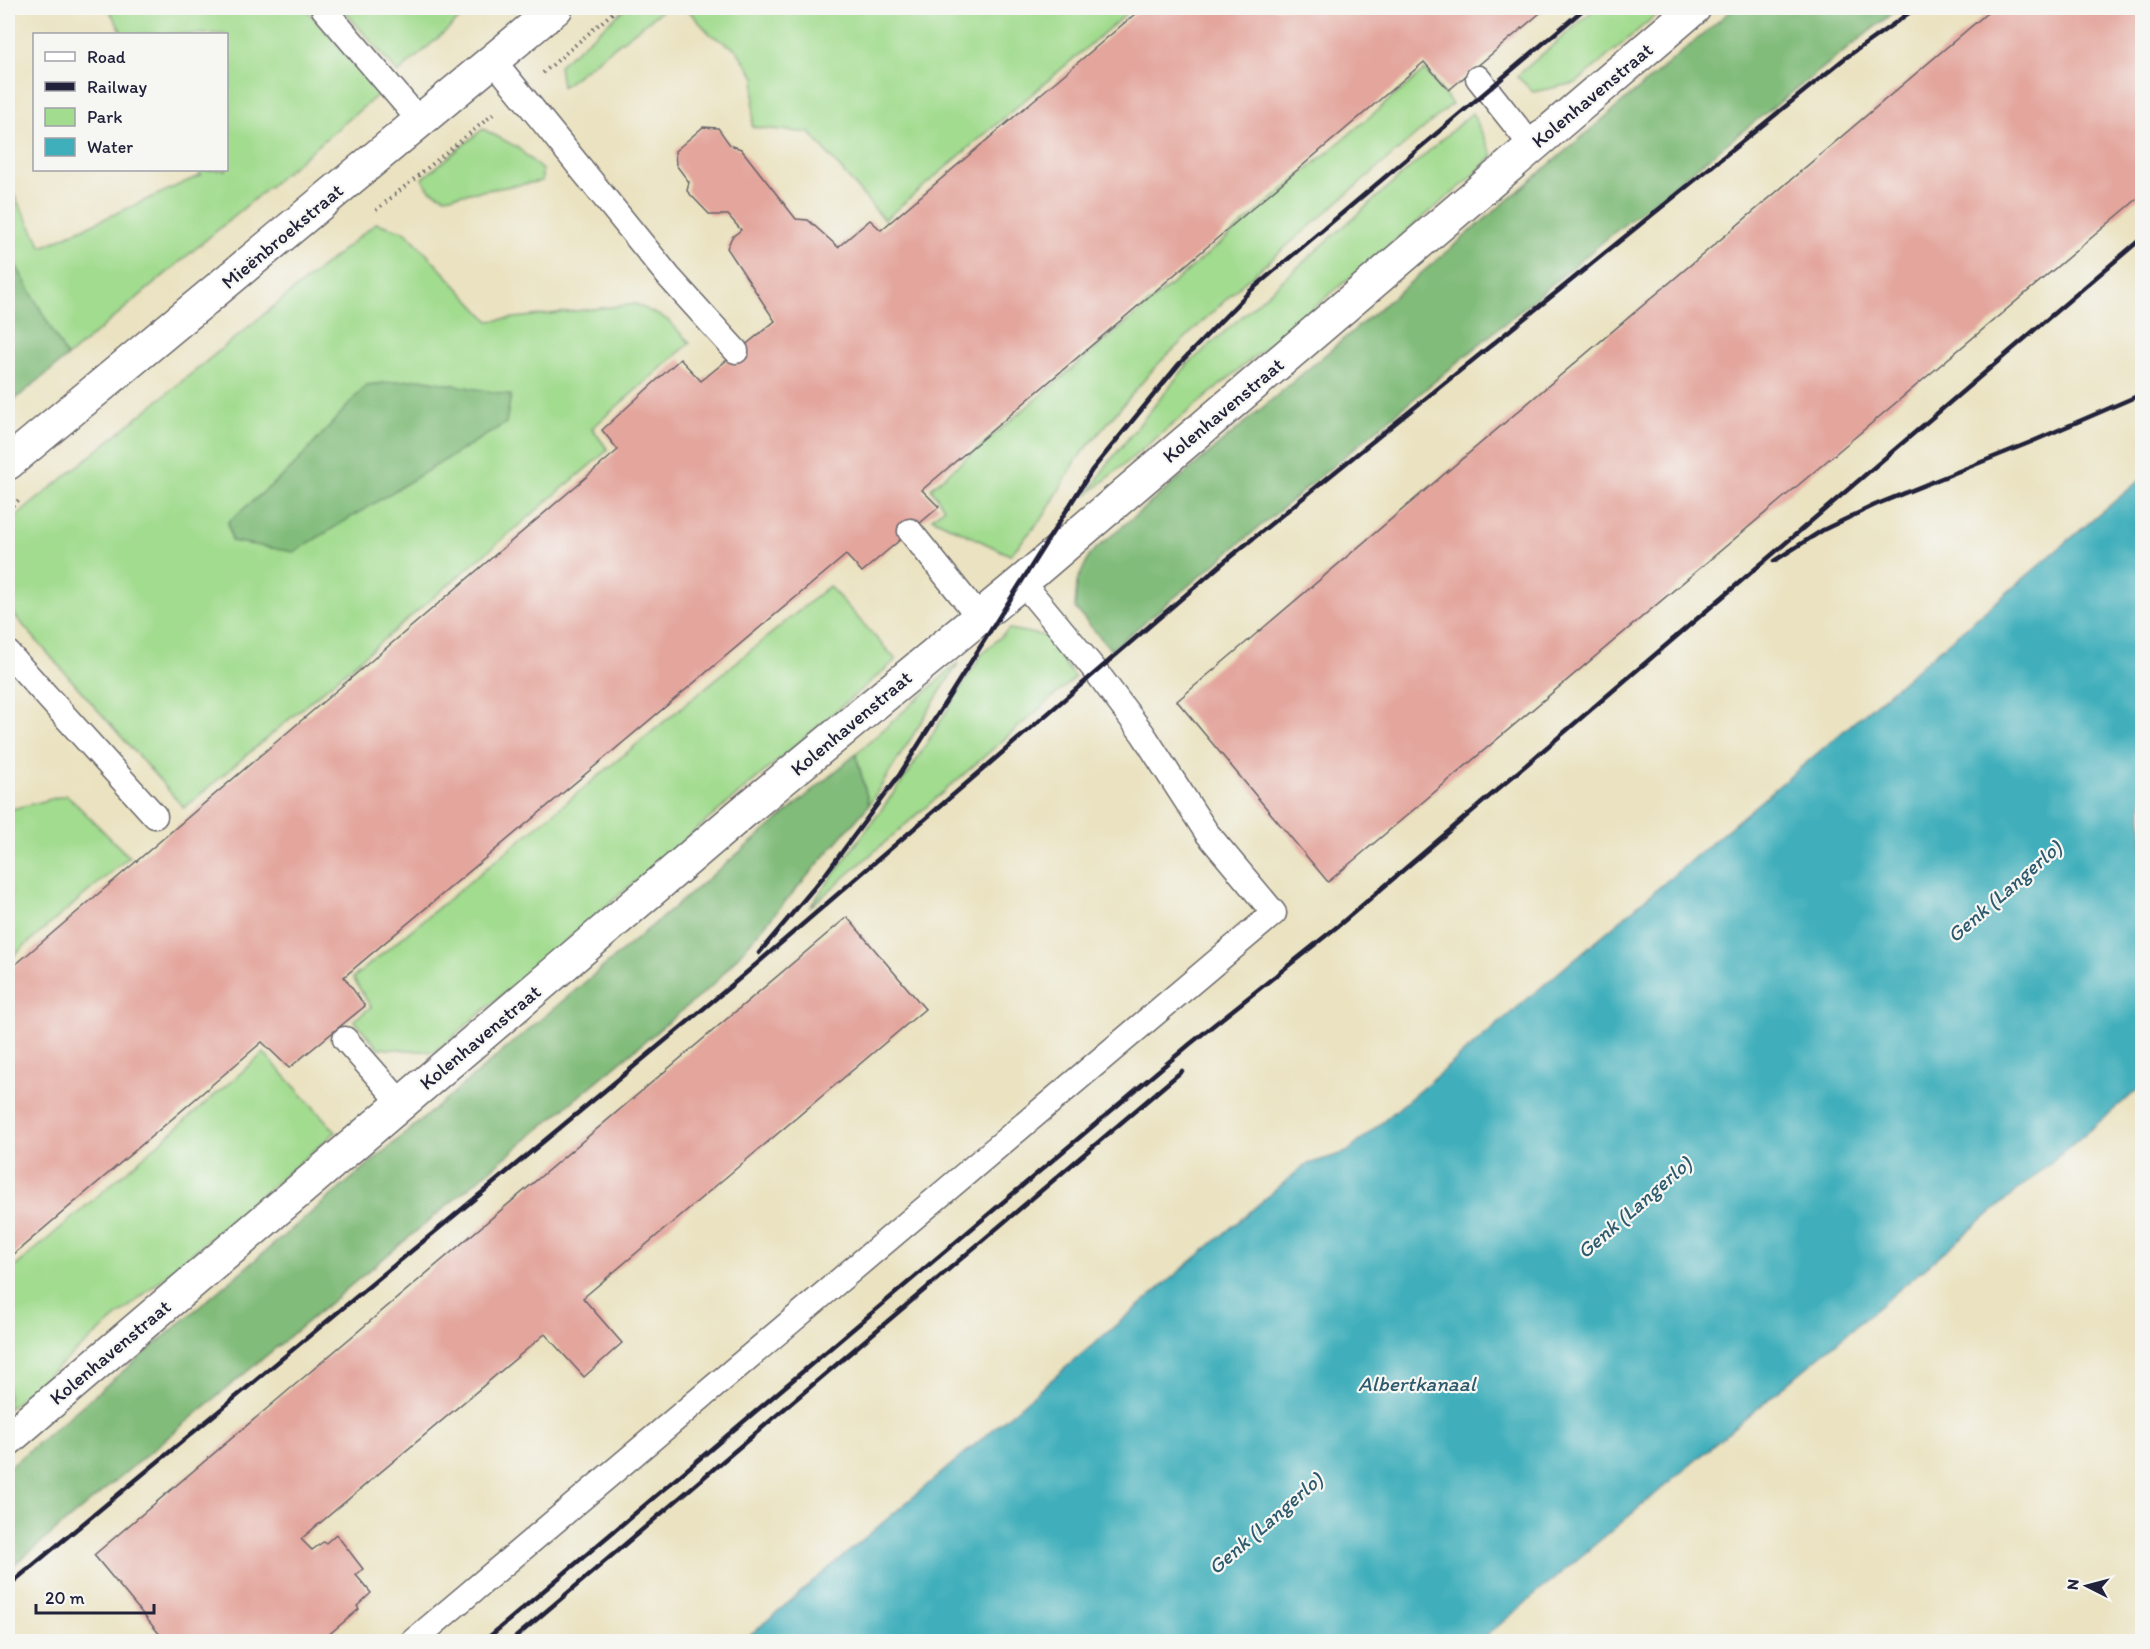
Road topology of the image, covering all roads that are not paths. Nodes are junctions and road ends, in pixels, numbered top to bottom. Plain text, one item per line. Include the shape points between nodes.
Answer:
1 (323, 8) edge
2 (556, 8) edge
3 (1695, 8) edge
4 (493, 60) junction
5 (1478, 78) dead end
6 (420, 121) junction
7 (1532, 146) junction
8 (736, 351) dead end
9 (8, 464) edge
10 (910, 531) dead end
11 (1022, 582) junction
12 (980, 617) junction
13 (8, 653) edge
14 (155, 816) dead end
15 (345, 1039) dead end
16 (402, 1104) junction
17 (8, 1439) edge
18 (412, 1641) edge

1 - 6 lane
2 - 4 street, Mieënbroekstraat
3 - 7 street, Kolenhavenstraat
4 - 6 street, Mieënbroekstraat
4 - 8 lane via 669,277
5 - 7 lane
6 - 9 street, Mieënbroekstraat
7 - 11 street, Kolenhavenstraat
10 - 12 lane
11 - 12 street, Kolenhavenstraat
11 - 18 lane via 1143,734 1207,833 1274,913
12 - 16 street, Kolenhavenstraat via 742,813
13 - 14 lane
15 - 16 lane
16 - 17 street, Kolenhavenstraat

